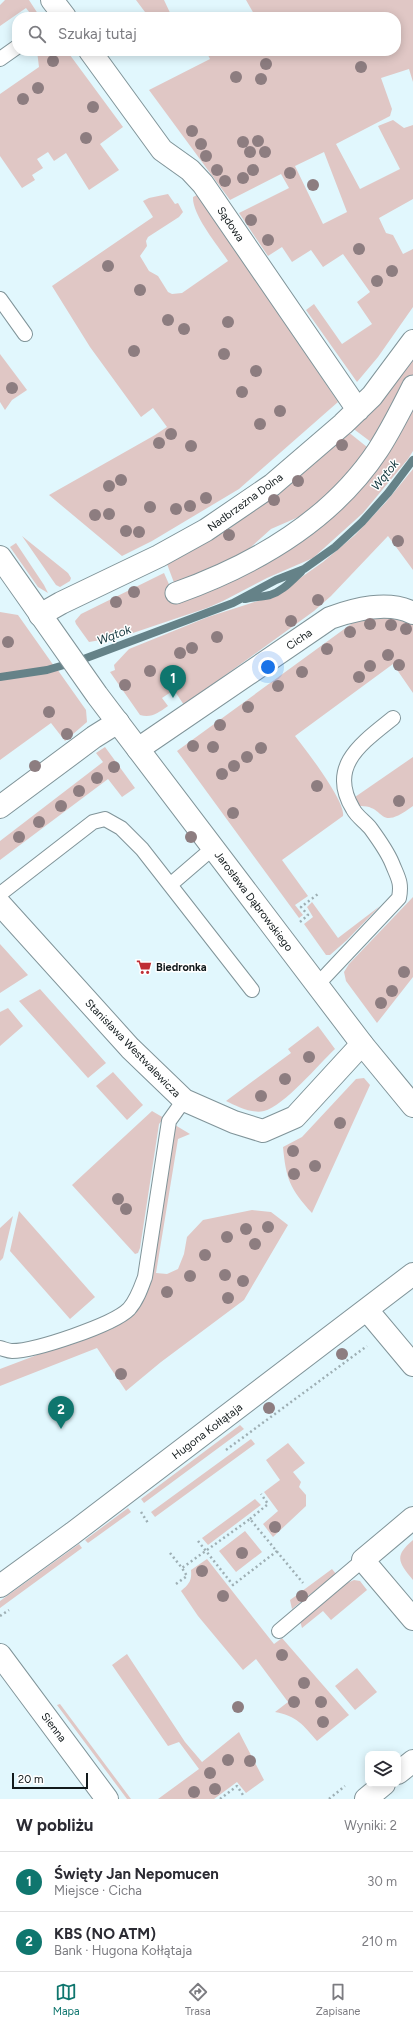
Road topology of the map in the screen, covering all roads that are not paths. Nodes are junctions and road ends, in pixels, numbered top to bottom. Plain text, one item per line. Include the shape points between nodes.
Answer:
1 (12, 51) edge
2 (94, 56) edge
3 (0, 59) edge
4 (0, 299) edge
5 (25, 334) dead end
6 (413, 341) edge
7 (413, 386) edge
8 (358, 410) junction
9 (3, 568) edge
10 (176, 593) dead end
11 (413, 614) edge
12 (40, 615) junction
13 (393, 718) dead end
14 (118, 722) junction
15 (138, 749) junction
16 (0, 807) edge
17 (213, 848) junction
18 (170, 885) junction
19 (0, 894) edge
20 (0, 904) edge
21 (317, 985) junction
22 (252, 990) dead end
23 (362, 1044) junction
24 (184, 1100) junction
25 (413, 1106) edge
26 (413, 1274) edge
27 (367, 1310) junction
28 (0, 1348) edge
29 (413, 1365) edge
30 (413, 1518) edge
31 (363, 1560) junction
32 (0, 1586) edge
33 (413, 1619) edge
34 (279, 1630) dead end
35 (0, 1655) edge
36 (413, 1760) edge
37 (401, 1770) edge
38 (380, 1787) edge
39 (107, 1799) edge
40 (366, 1799) edge

1 - 3 lane
2 - 8 street, Sądowa via 162,150 190,170 203,184
4 - 5 lane
6 - 8 street, Nadbrzeżna Dolna via 390,374
7 - 10 street via 377,451 354,480 304,527 242,566
8 - 12 street, Nadbrzeżna Dolna via 272,484 212,526 159,556
9 - 12 street
11 - 15 street, Cicha via 393,607 374,607 352,610 330,618
12 - 14 street, Jarosława Dąbrowskiego
13 - 21 lane via 363,742 347,764 342,785 353,810 371,829 388,855 401,886 399,898
14 - 15 street, Jarosława Dąbrowskiego
14 - 16 street
15 - 17 street, Jarosława Dąbrowskiego
17 - 18 lane
17 - 21 street, Jarosława Dąbrowskiego
18 - 19 lane via 142,849 121,828 105,819 93,822
18 - 22 lane
20 - 24 street, Stanisława Westwalewicza via 130,1048
21 - 23 street, Jarosława Dąbrowskiego
23 - 24 street, Stanisława Westwalewicza via 295,1117 263,1131 234,1122
23 - 25 street, Jarosława Dąbrowskiego
24 - 28 lane via 169,1121 145,1277 139,1294 128,1309 114,1320 45,1346 11,1351
26 - 27 street, Hugona Kołłątaja
27 - 29 street
27 - 32 street, Hugona Kołłątaja
30 - 31 street
31 - 33 street
31 - 34 lane
35 - 39 street, Sienna
36 - 37 street
38 - 40 street

